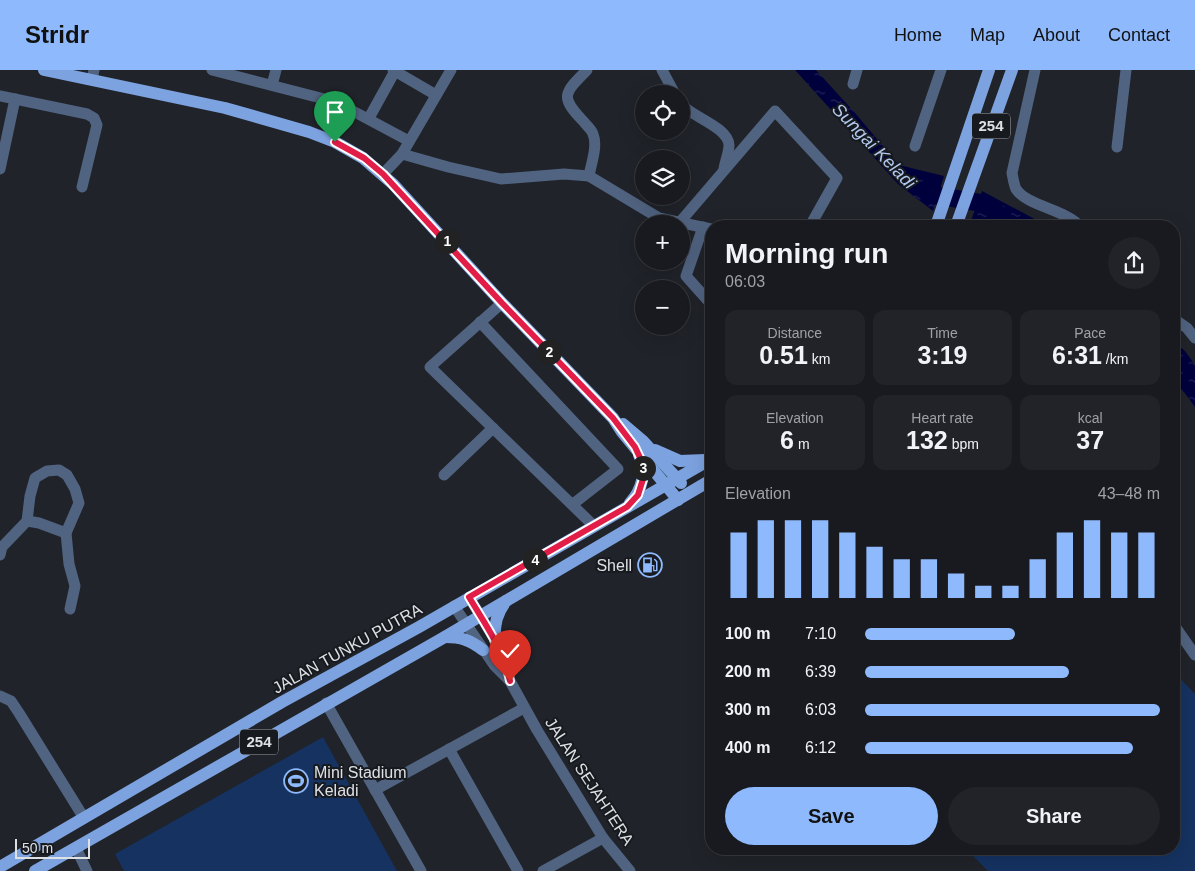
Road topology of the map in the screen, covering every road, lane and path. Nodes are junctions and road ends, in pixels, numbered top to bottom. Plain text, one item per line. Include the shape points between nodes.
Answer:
1 (44, 70) edge
2 (212, 70) edge
3 (276, 70) edge
4 (394, 70) edge
5 (451, 70) edge
6 (587, 70) edge
7 (662, 70) edge
8 (857, 70) edge
9 (941, 70) edge
10 (989, 70) edge
11 (1012, 70) edge
12 (1035, 70) edge
13 (1126, 70) edge
14 (93, 75) edge
15 (853, 84) dead end
16 (272, 85) junction
17 (670, 85) edge
18 (0, 96) edge
19 (436, 96) junction
20 (15, 99) junction
21 (690, 110) edge
22 (369, 118) junction
23 (409, 142) junction
24 (915, 146) dead end
25 (1117, 147) dead end
26 (402, 154) junction
27 (0, 169) edge
28 (723, 170) junction
29 (383, 174) junction
30 (589, 176) junction
31 (82, 188) dead end
32 (654, 215) edge
33 (686, 215) edge
34 (813, 220) edge
35 (939, 220) edge
36 (958, 220) edge
37 (1073, 220) edge
38 (690, 224) edge
39 (705, 228) edge
40 (705, 233) edge
41 (705, 297) edge
42 (502, 303) junction
43 (480, 322) junction
44 (1180, 323) edge
45 (1195, 338) edge
46 (494, 428) junction
47 (639, 444) junction
48 (705, 460) edge
49 (705, 462) edge
50 (444, 475) dead end
51 (672, 482) junction
52 (705, 484) edge
53 (690, 493) junction
54 (678, 500) junction
55 (573, 504) junction
56 (627, 507) junction
57 (26, 521) junction
58 (594, 526) junction
59 (66, 533) junction
60 (0, 555) edge
61 (514, 595) junction
62 (469, 597) junction
63 (454, 606) junction
64 (70, 609) dead end
65 (480, 615) junction
66 (466, 624) junction
67 (1180, 634) edge
68 (443, 638) junction
69 (495, 640) junction
70 (483, 650) junction
71 (1195, 655) edge
72 (510, 681) junction
73 (0, 696) edge
74 (326, 703) junction
75 (524, 708) junction
76 (449, 749) junction
77 (374, 790) junction
78 (90, 815) junction
79 (603, 838) junction
80 (38, 845) junction
81 (76, 848) junction
82 (0, 867) edge
83 (35, 871) edge
84 (86, 871) edge
85 (420, 871) edge
86 (518, 871) edge
87 (543, 871) edge
88 (630, 871) edge

1 - 14 main road
2 - 16 street
3 - 16 street
4 - 19 street
4 - 22 street
5 - 19 street
6 - 30 street via 573,84 567,102 593,133 595,142
7 - 17 street
8 - 15 street
9 - 24 street
10 - 35 main road, 254
11 - 36 main road, 254
12 - 37 street via 1012,174 1016,189 1030,200
13 - 25 street
14 - 29 main road via 308,132 364,158
16 - 22 street via 336,102
18 - 20 street
19 - 23 street
20 - 27 street
20 - 31 street via 80,112 94,118 97,125
21 - 28 street via 725,136 729,147
22 - 23 street
23 - 26 street
26 - 29 street
26 - 30 street via 501,179 564,174
28 - 33 street
28 - 34 street via 775,111 837,178
29 - 42 main road
30 - 32 street
38 - 39 street
40 - 41 street via 686,276
42 - 43 street
42 - 47 main road via 613,418 627,426
43 - 46 street via 430,367
43 - 55 street via 618,469
44 - 45 street
46 - 50 street
46 - 55 street
47 - 48 main road via 680,461
47 - 51 main road
47 - 56 main road via 643,479 638,495
49 - 51 main road, JALAN TUNKU PUTRA / 254
51 - 53 main road
51 - 54 main road
51 - 56 main road, JALAN TUNKU PUTRA / 254
52 - 53 main road, 254
53 - 54 main road, 254
54 - 61 main road, 254
55 - 58 street
56 - 58 main road, JALAN TUNKU PUTRA / 254
57 - 59 street
57 - 59 street via 35,478 46,471 59,470 67,475 79,503
57 - 60 street via 2,547
58 - 62 main road, JALAN TUNKU PUTRA / 254
59 - 64 street via 74,586
61 - 65 main road, 254
61 - 69 main road via 500,610 494,629
62 - 63 main road, JALAN TUNKU PUTRA / 254
62 - 65 street, JALAN SEJAHTERA
63 - 66 street, JALAN SEJAHTERA
63 - 78 main road, JALAN TUNKU PUTRA / 254
65 - 66 main road, 254
65 - 69 street, JALAN SEJAHTERA
66 - 68 main road, 254
66 - 70 street, JALAN SEJAHTERA
67 - 71 street
68 - 70 main road via 464,638
68 - 74 main road, 254
69 - 72 street, JALAN SEJAHTERA
70 - 72 street, JALAN SEJAHTERA
72 - 75 street, JALAN SEJAHTERA
73 - 78 street via 11,701
74 - 77 street
74 - 81 main road, 254
75 - 76 street
75 - 79 street, JALAN SEJAHTERA
76 - 77 street
76 - 86 street
77 - 85 street
78 - 80 main road, JALAN TUNKU PUTRA / 254
78 - 81 main road via 78,834
79 - 87 street
79 - 88 street, JALAN SEJAHTERA
80 - 81 main road via 58,843
80 - 82 main road, JALAN TUNKU PUTRA / 254
81 - 83 main road, 254
81 - 84 street

